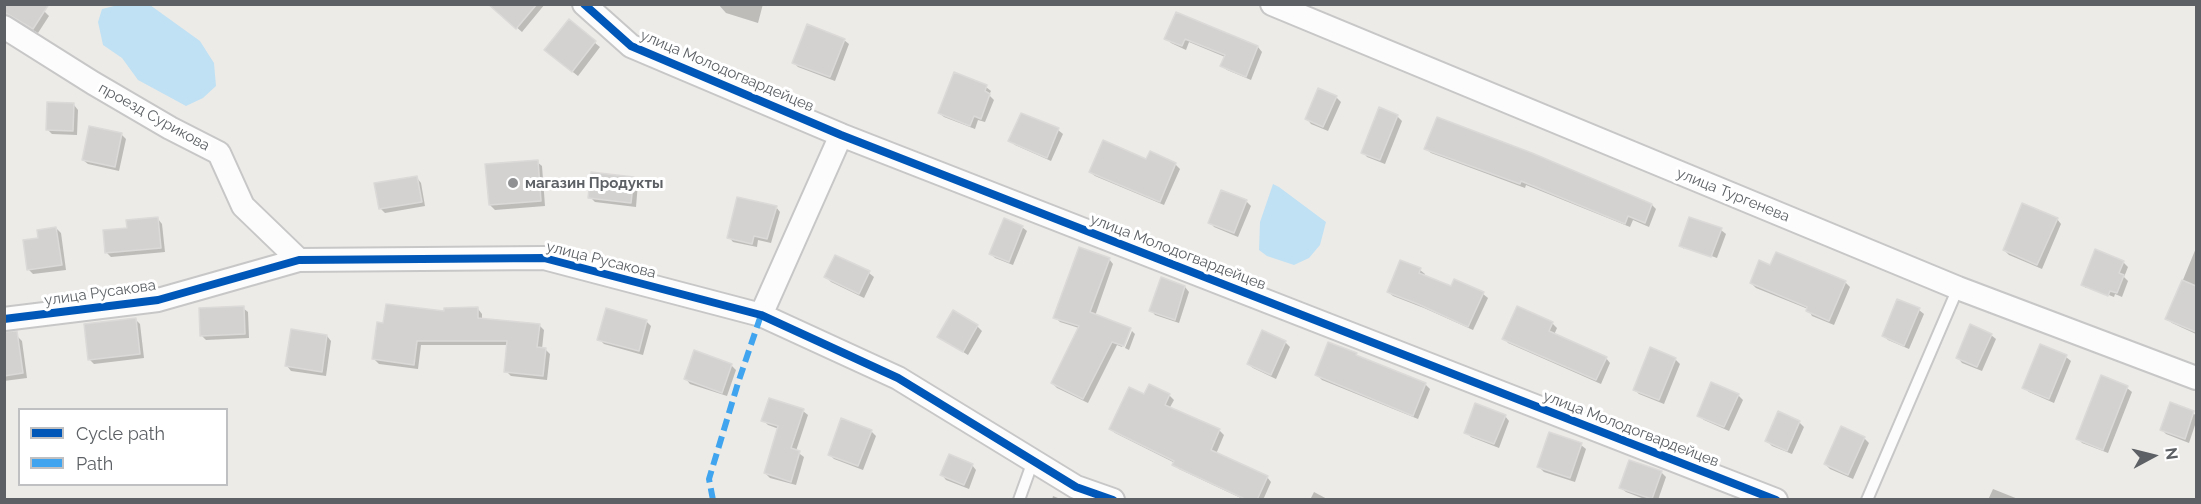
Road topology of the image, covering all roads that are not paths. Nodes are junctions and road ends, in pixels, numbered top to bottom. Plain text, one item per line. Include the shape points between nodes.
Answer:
1 (584, 4) edge
2 (1272, 4) edge
3 (4, 27) edge
4 (841, 135) junction
5 (299, 260) junction
6 (1958, 288) junction
7 (761, 315) junction
8 (4, 319) edge
9 (2196, 378) edge
10 (1033, 460) junction
11 (1019, 500) edge
12 (1113, 500) edge
13 (1776, 500) edge
14 (1867, 500) edge

1 - 4 street, улица Молодогвардейцев via 631,46
2 - 6 street, улица Тургенева
3 - 5 street, проезд Сурикова via 93,83 219,153 243,206
4 - 7 street
4 - 13 street, улица Молодогвардейцев
5 - 7 street, улица Русакова via 544,258
5 - 8 street, улица Русакова via 158,300
6 - 9 street, улица Тургенева
6 - 14 lane
7 - 10 street, улица Русакова via 898,378
10 - 11 lane
10 - 12 street, улица Русакова via 1076,487

